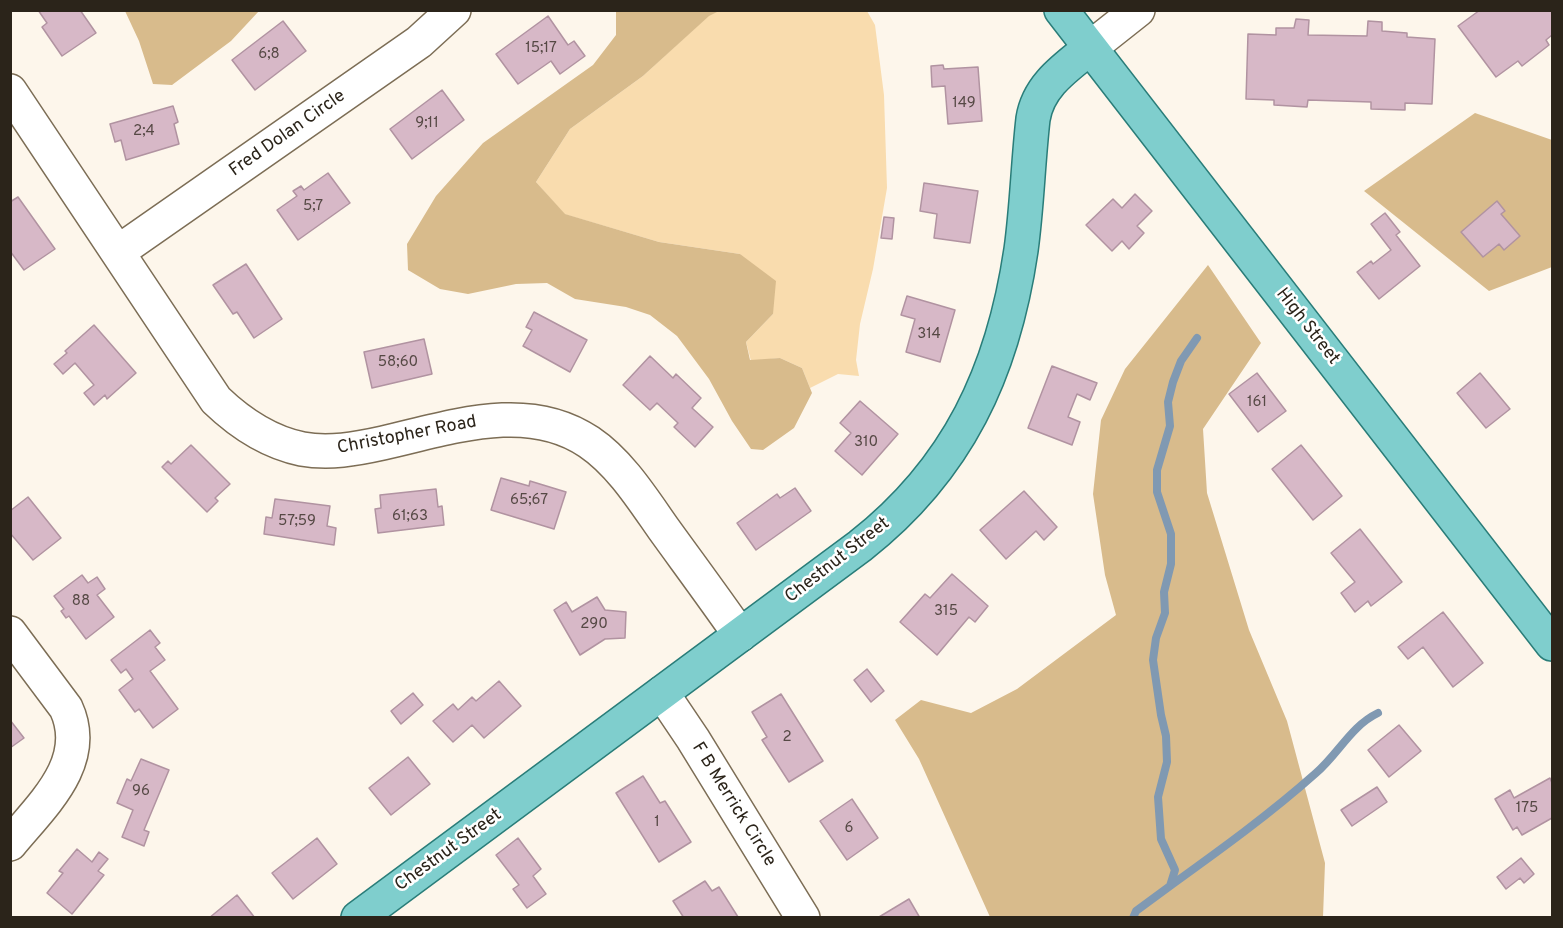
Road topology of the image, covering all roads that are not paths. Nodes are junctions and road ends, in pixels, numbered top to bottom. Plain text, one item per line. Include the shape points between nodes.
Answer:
1 (454, 10) edge
2 (1061, 10) edge
3 (1138, 10) edge
4 (1090, 48) junction
5 (10, 91) edge
6 (118, 252) junction
7 (10, 633) edge
8 (740, 635) junction
9 (1550, 636) edge
10 (662, 693) junction
11 (10, 844) edge
12 (358, 918) edge
13 (803, 918) edge

1 - 6 street, Fred Dolan Circle via 419,42
2 - 4 main road, High Street
3 - 4 street
4 - 8 main road, Chestnut Street via 1052,80 1036,105 1020,251 1005,327 983,388 952,448 895,518
4 - 9 main road, High Street
5 - 6 street, Christopher Road
6 - 8 street, Christopher Road via 216,400 242,423 278,441 302,449 334,451 467,424 521,420 541,421 590,443 642,498
7 - 11 street via 66,708 74,733 71,757 60,781
8 - 10 main road, Chestnut Street
10 - 12 main road, Chestnut Street
10 - 13 street, F B Merrick Circle

